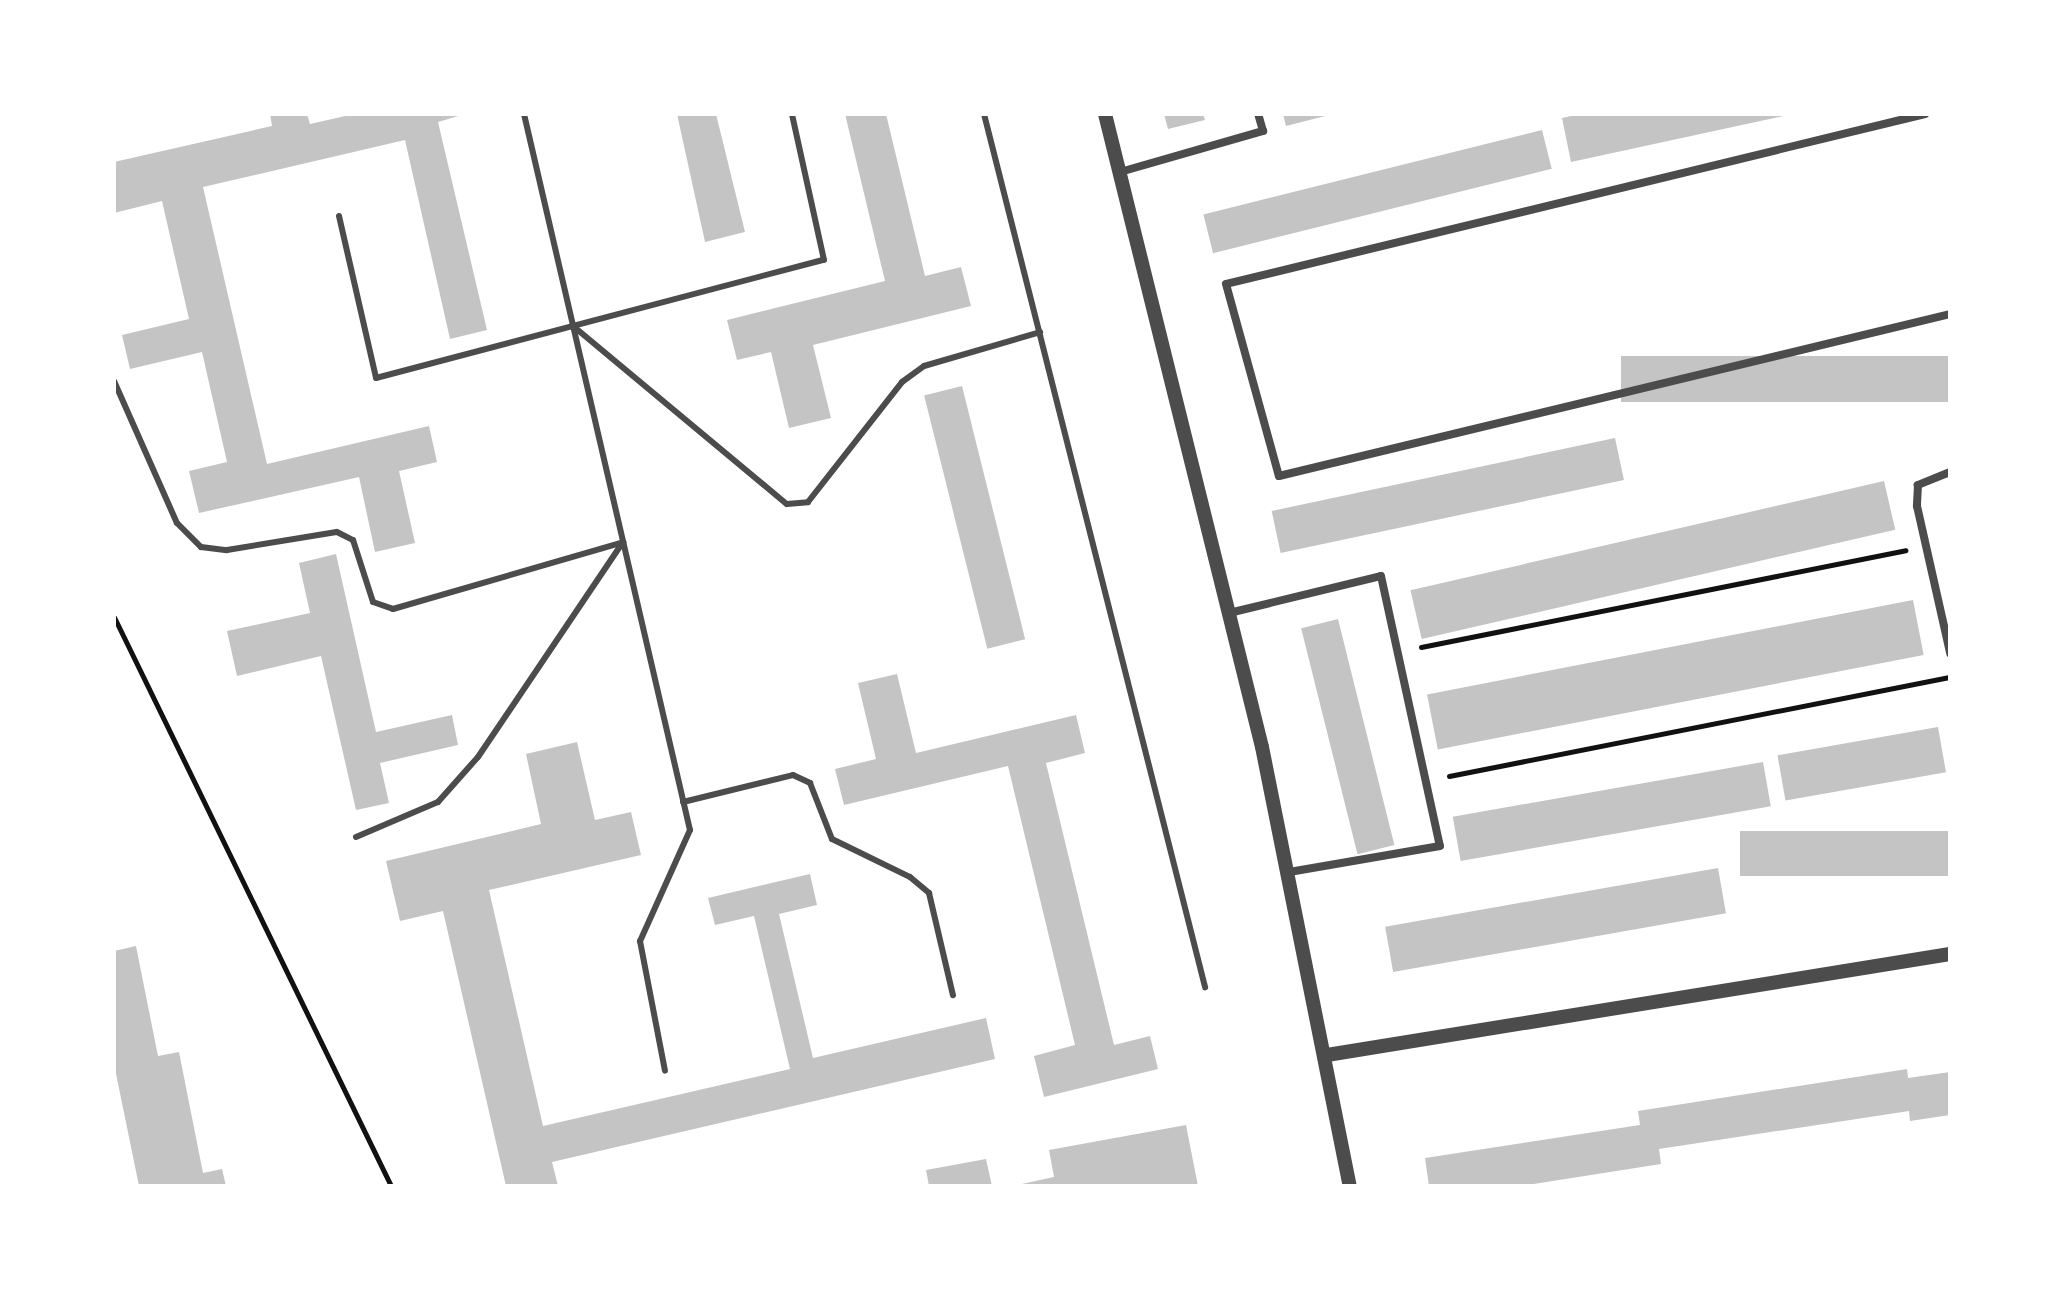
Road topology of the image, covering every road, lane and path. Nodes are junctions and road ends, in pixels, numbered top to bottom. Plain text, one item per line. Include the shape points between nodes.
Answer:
1 (524, 114) edge
2 (792, 114) edge
3 (984, 114) edge
4 (1105, 114) edge
5 (1258, 114) edge
6 (1925, 114) edge
7 (1120, 172) junction
8 (339, 216) dead end
9 (1950, 314) edge
10 (573, 326) junction
11 (1040, 332) junction
12 (114, 381) edge
13 (1950, 472) edge
14 (623, 542) junction
15 (1926, 546) junction
16 (1229, 613) junction
17 (114, 617) edge
18 (1397, 652) junction
19 (1950, 653) edge
20 (1950, 676) edge
21 (1425, 781) junction
22 (683, 802) junction
23 (356, 837) dead end
24 (1289, 872) junction
25 (1950, 954) edge
26 (1205, 987) dead end
27 (953, 995) dead end
28 (1327, 1055) junction
29 (665, 1071) dead end
30 (391, 1186) edge
31 (1350, 1186) edge

1 - 10 lane
2 - 10 lane via 824,260
3 - 11 lane
4 - 7 street
5 - 7 street via 1263,131
6 - 9 street via 1226,284 1279,476
7 - 16 street
8 - 10 lane via 376,378
10 - 11 lane via 787,504 808,502 902,382 924,366
10 - 14 lane
11 - 26 lane
12 - 14 lane via 177,523 201,547 227,550 337,532 353,540 373,602 393,609
13 - 15 street via 1918,485
14 - 22 lane
14 - 23 lane via 478,757 438,802
15 - 18 path
15 - 19 street
16 - 18 street via 1381,576
16 - 24 street
17 - 30 path
18 - 21 street
20 - 21 path
21 - 24 street via 1440,846
22 - 27 lane via 793,775 810,783 832,839 910,877 929,893
22 - 29 lane via 690,830 640,941
24 - 28 street
25 - 28 street
28 - 31 street

